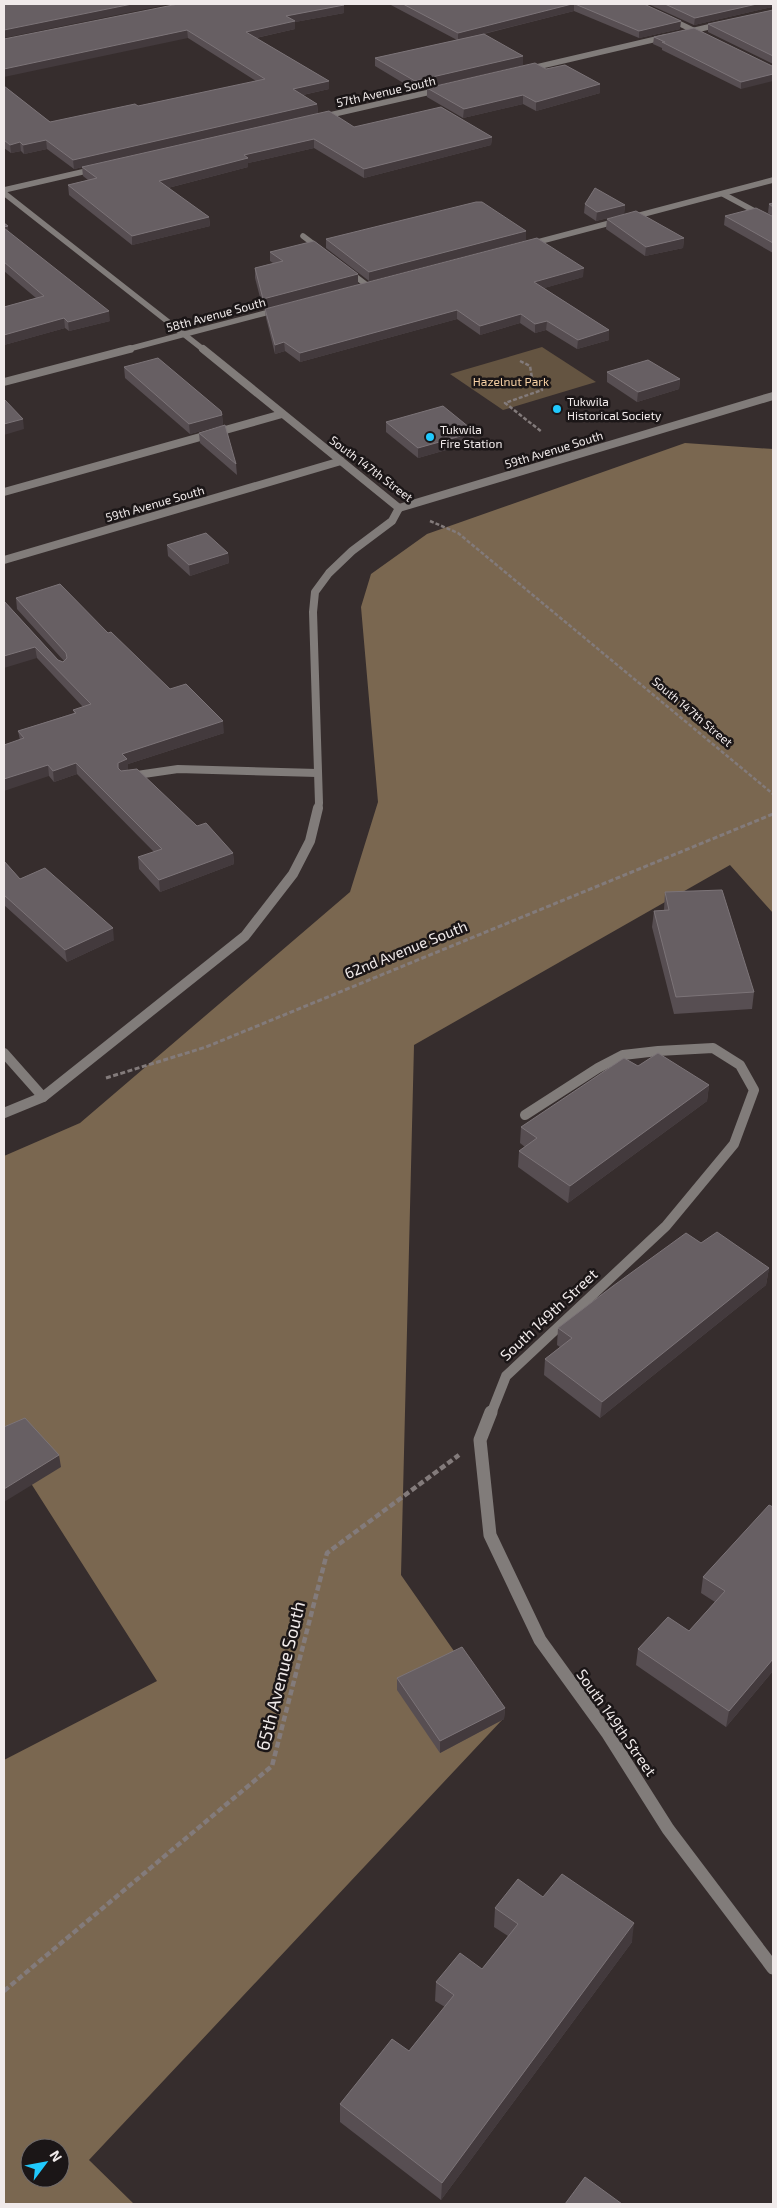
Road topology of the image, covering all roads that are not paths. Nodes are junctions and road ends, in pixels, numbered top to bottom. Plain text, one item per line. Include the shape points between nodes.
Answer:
1 (663, 15) edge
2 (729, 23) edge
3 (694, 31) junction
4 (684, 33) edge
5 (675, 35) edge
6 (712, 39) edge
7 (522, 70) edge
8 (444, 88) edge
9 (318, 118) edge
10 (104, 167) edge
11 (773, 180) edge
12 (4, 192) edge
13 (723, 194) junction
14 (773, 221) edge
15 (303, 236) dead end
16 (522, 246) edge
17 (325, 253) edge
18 (339, 264) edge
19 (378, 284) edge
20 (368, 286) junction
21 (359, 289) edge
22 (282, 309) edge
23 (185, 334) junction
24 (4, 382) edge
25 (773, 396) edge
26 (282, 414) junction
27 (340, 461) junction
28 (4, 492) edge
29 (399, 508) junction
30 (4, 560) edge
31 (317, 773) junction
32 (124, 777) edge
33 (4, 1053) edge
34 (43, 1097) junction
35 (4, 1113) edge
36 (525, 1115) dead end
37 (773, 1968) edge

1 - 3 street
2 - 3 street
3 - 4 street
3 - 6 street
5 - 7 street
8 - 9 street, 57th Avenue South
10 - 12 street
11 - 13 street
12 - 23 street, South 147th Street
13 - 14 street
13 - 16 street
15 - 17 street
18 - 20 street
19 - 20 street
20 - 21 street
22 - 23 street, 58th Avenue South
23 - 24 street, 58th Avenue South
23 - 26 street, South 147th Street
25 - 29 street, 59th Avenue South
26 - 27 street, South 147th Street
26 - 28 street
27 - 29 street, South 147th Street
27 - 30 street, 59th Avenue South
29 - 31 street via 392,520 352,551 315,592
31 - 32 street via 178,769
31 - 34 street via 318,803 310,841 293,874 245,936
33 - 34 street
34 - 35 street
36 - 37 street, South 149th Street via 623,1055 658,1050 713,1048 740,1064 754,1090 734,1144 666,1226 506,1376 480,1440 490,1535 540,1640 608,1734 668,1829

